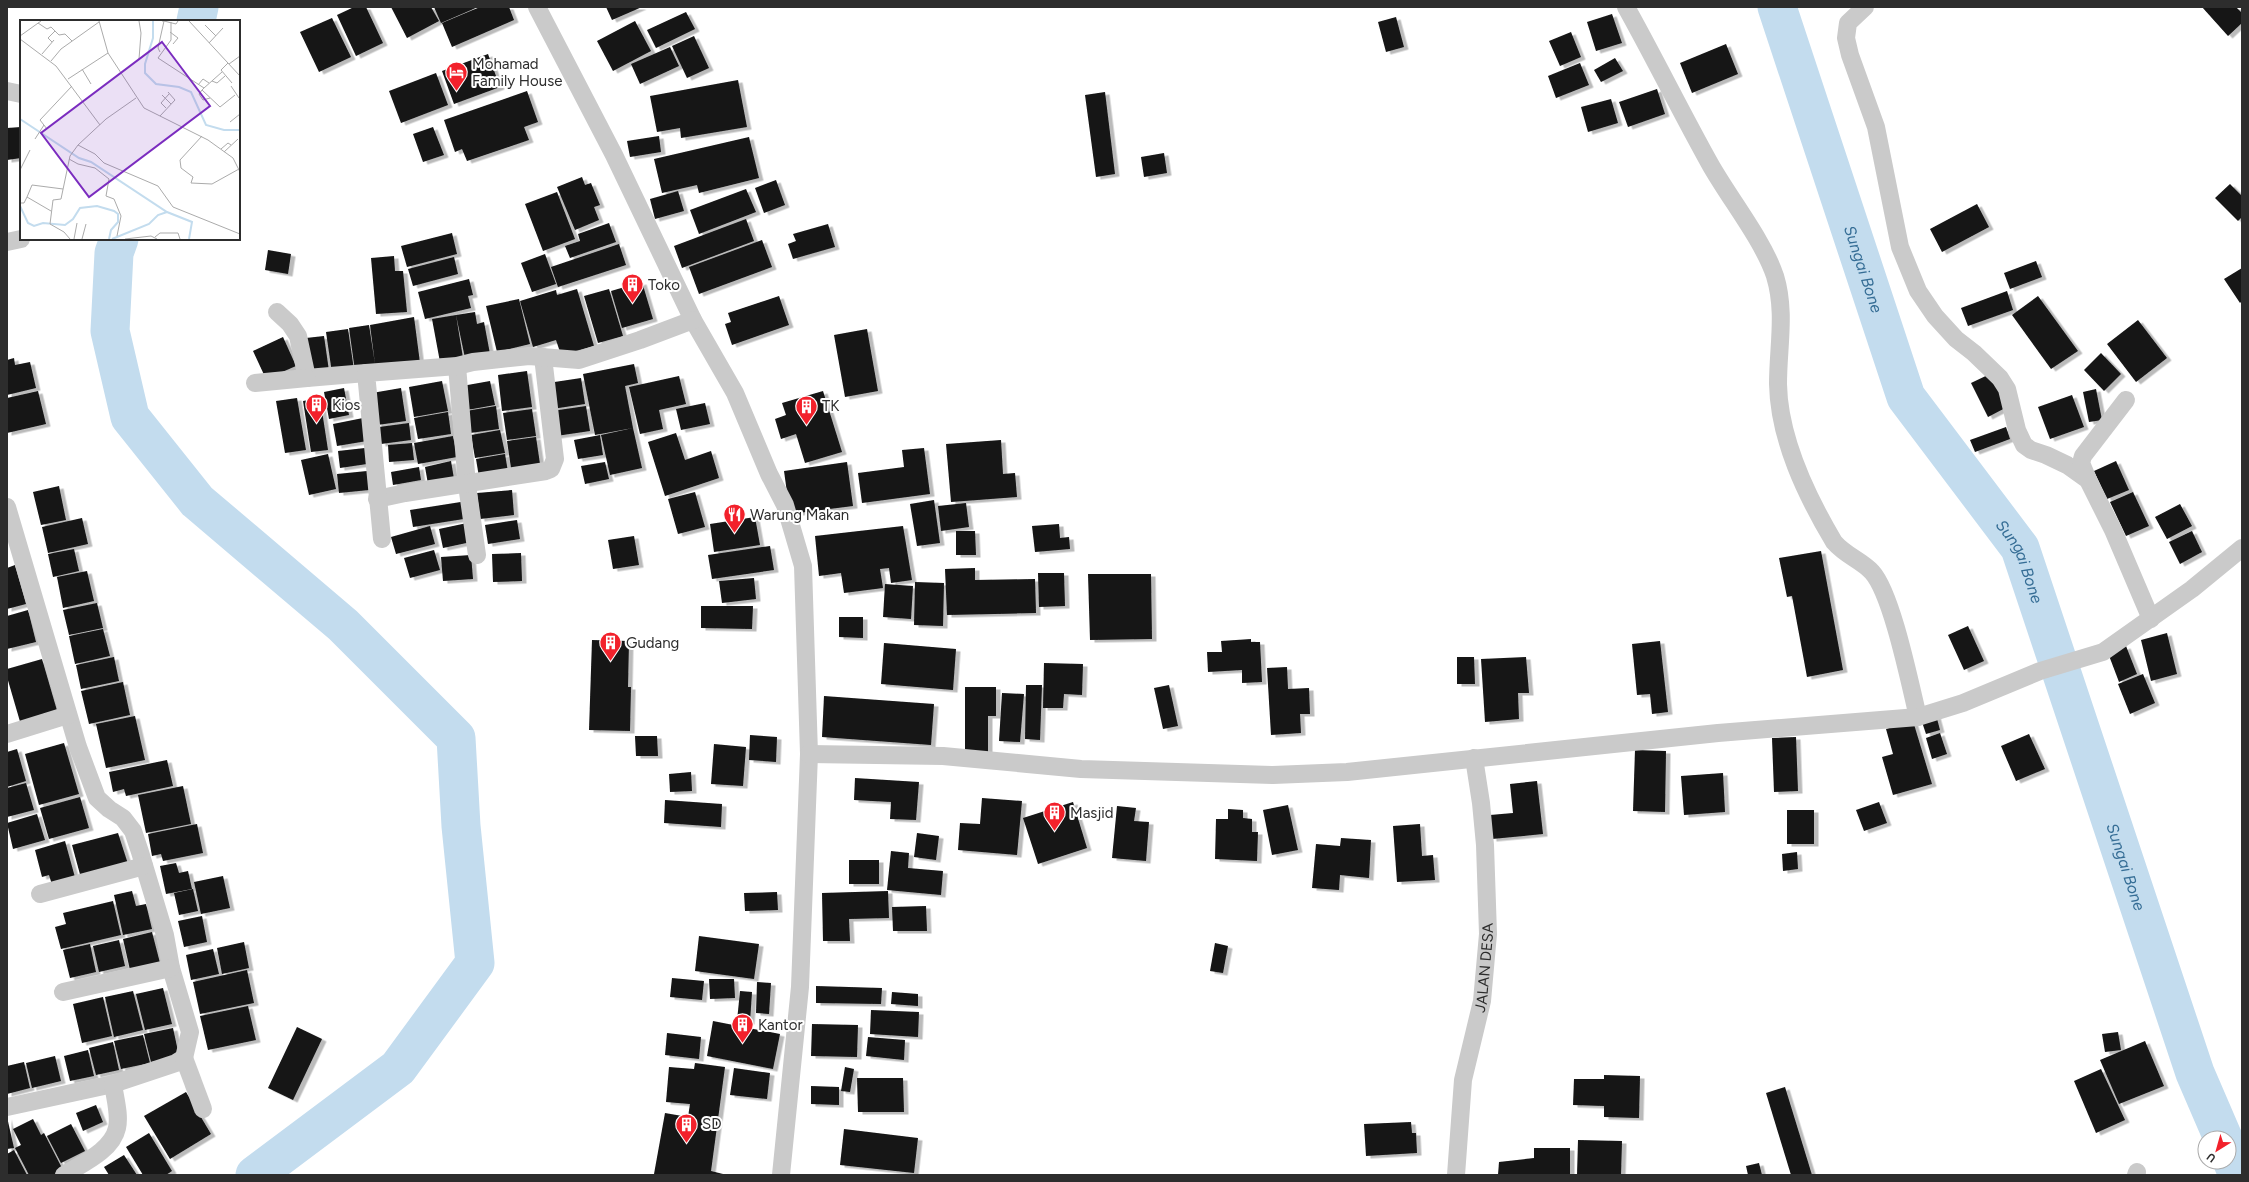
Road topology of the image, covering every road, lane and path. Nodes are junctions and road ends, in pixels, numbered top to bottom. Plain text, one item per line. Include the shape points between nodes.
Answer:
1 (537, 7) edge
2 (1626, 7) edge
3 (1865, 7) edge
4 (7, 91) edge
5 (20, 94) edge
6 (20, 239) edge
7 (7, 242) edge
8 (277, 312) dead end
9 (693, 320) junction
10 (543, 357) junction
11 (458, 366) junction
12 (366, 373) junction
13 (307, 378) junction
14 (255, 383) dead end
15 (2126, 400) dead end
16 (2088, 480) junction
17 (467, 485) junction
18 (377, 499) junction
19 (7, 507) edge
20 (382, 539) dead end
21 (2242, 548) edge
22 (477, 554) dead end
23 (2151, 619) junction
24 (68, 715) junction
25 (1918, 716) junction
26 (7, 734) edge
27 (810, 754) junction
28 (1474, 758) junction
29 (144, 866) junction
30 (40, 894) dead end
31 (171, 968) junction
32 (63, 992) dead end
33 (184, 1058) junction
34 (113, 1084) junction
35 (7, 1107) edge
36 (203, 1109) dead end
37 (64, 1175) edge
38 (781, 1175) edge
39 (1456, 1175) edge

1 - 9 street via 614,155
2 - 25 street via 1710,165 1766,256 1774,274 1781,302 1778,384 1789,449 1834,542 1842,551 1872,572 1880,584
3 - 16 street via 1848,23 1846,38 1876,127 1900,247 1918,291 1935,316 1956,339 2000,378 2007,389 2017,430 2024,444
4 - 5 street
6 - 7 street
8 - 13 street via 298,336
9 - 10 street via 594,357 580,360
9 - 27 street via 735,394 785,505 803,566
10 - 11 street via 514,357
10 - 17 street via 555,459 553,466 546,471
11 - 12 street
11 - 17 street
12 - 13 street
12 - 18 street
13 - 14 street
15 - 16 street via 2083,456 2081,463
16 - 23 street via 2113,530
17 - 18 street
17 - 22 street
18 - 20 street
19 - 24 street
21 - 23 street
23 - 25 street via 2103,652 2040,671 1963,703
24 - 26 street
24 - 29 street via 97,798 120,815 133,831
25 - 28 street
27 - 28 street via 944,756 1081,769 1274,775 1347,772
27 - 38 street via 800,987
28 - 39 street, JALAN DESA via 1482,803 1488,934 1482,1001 1463,1080
29 - 30 street
29 - 31 street via 165,935
31 - 32 street
31 - 33 street via 190,1032
33 - 34 street
33 - 36 street
34 - 35 street
34 - 37 street via 117,1129 112,1139 102,1150

